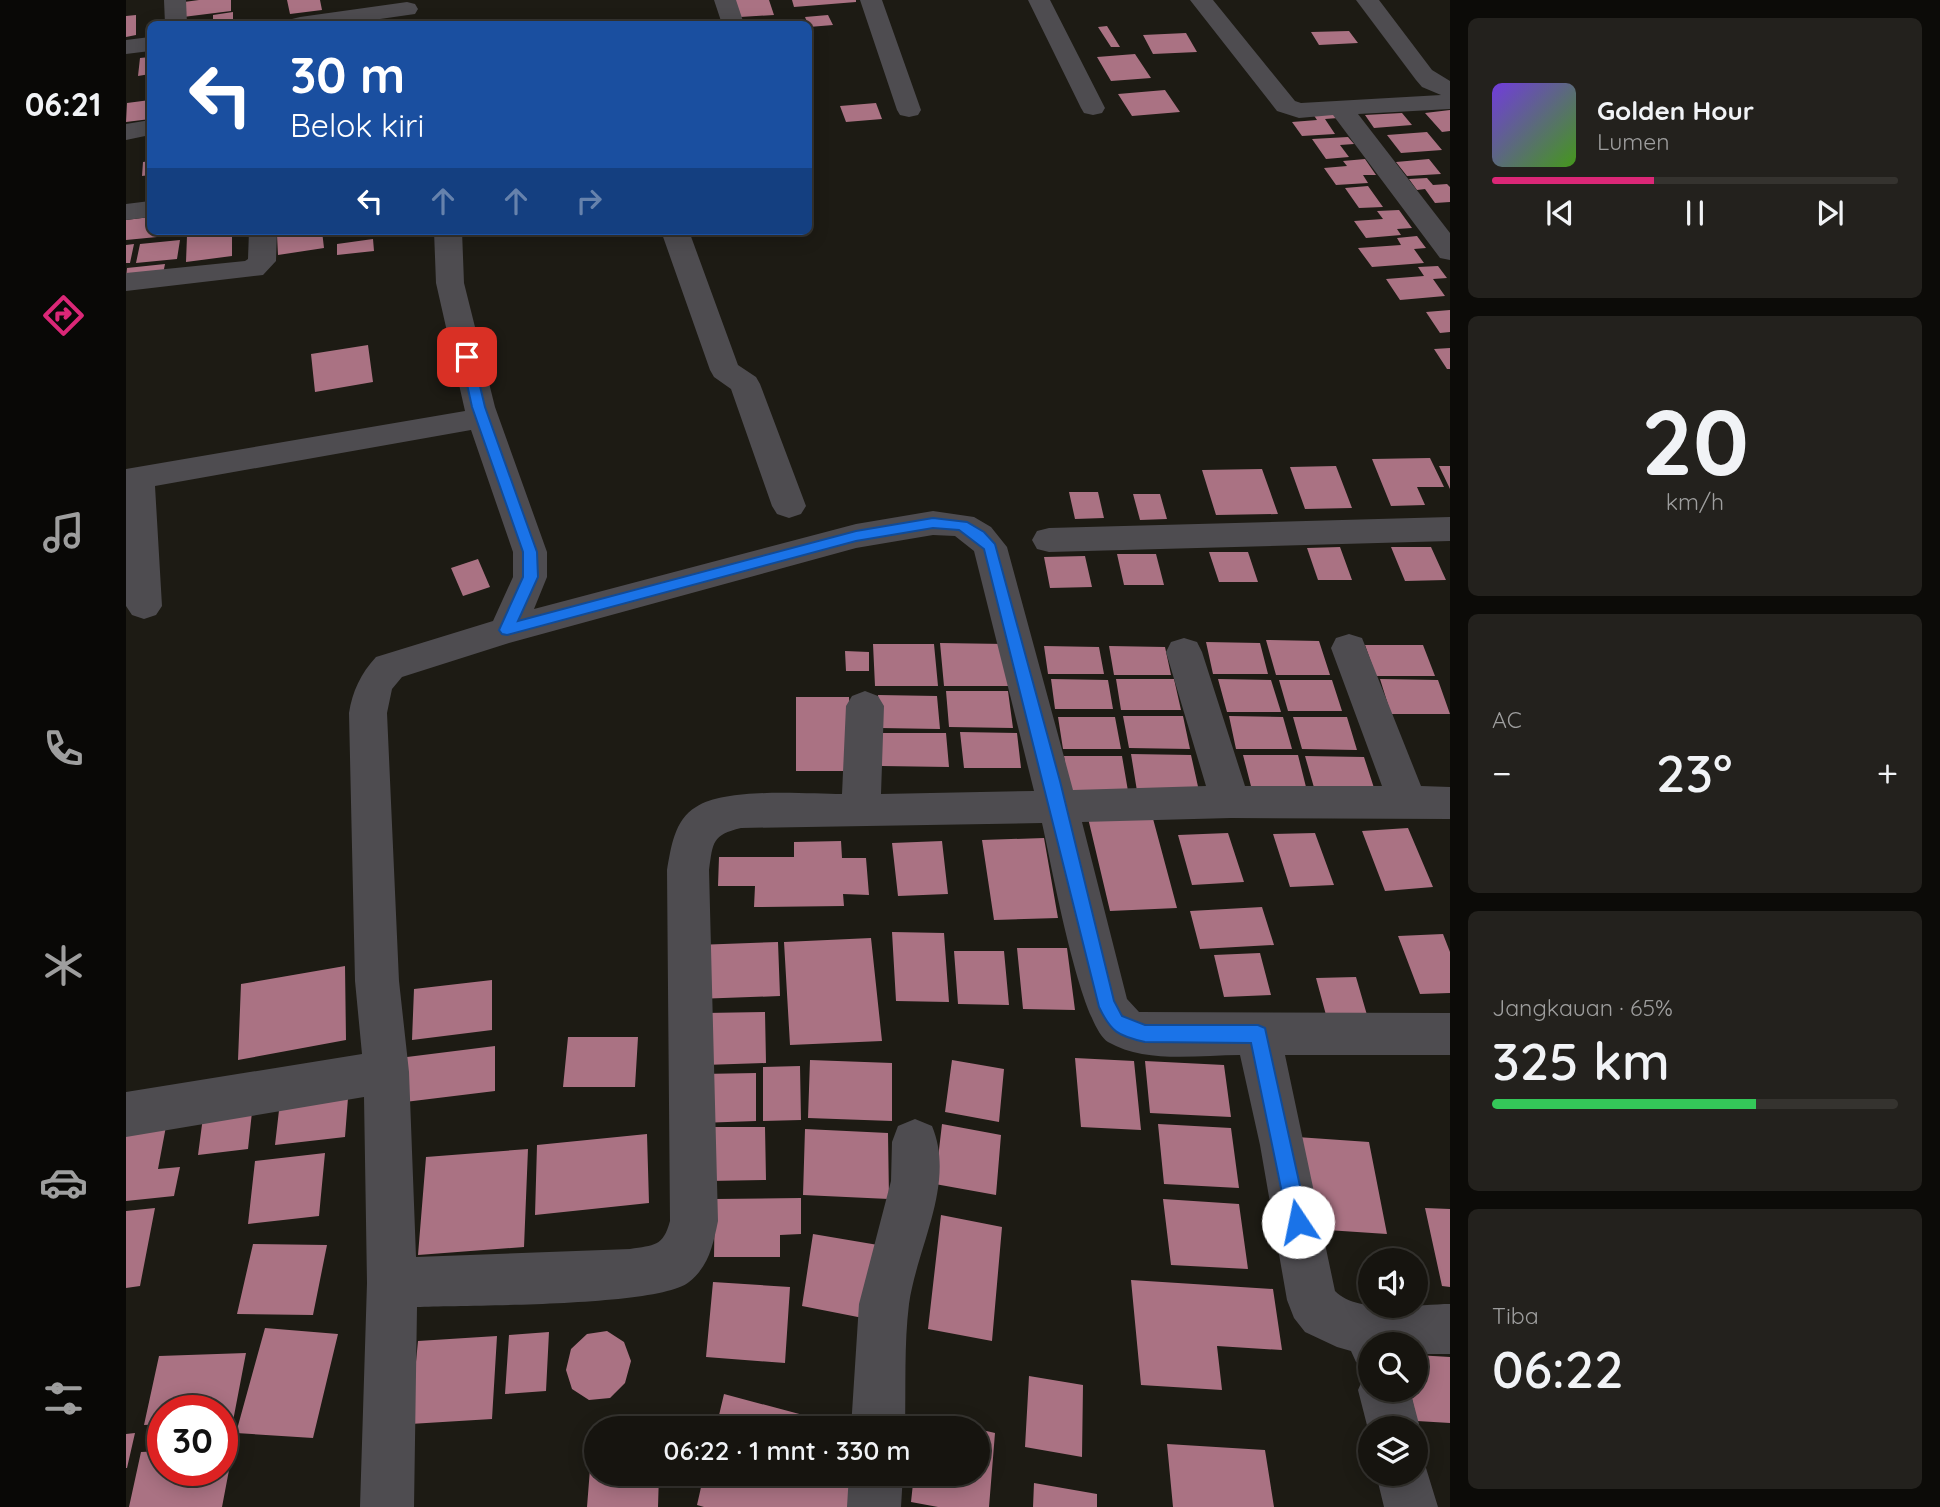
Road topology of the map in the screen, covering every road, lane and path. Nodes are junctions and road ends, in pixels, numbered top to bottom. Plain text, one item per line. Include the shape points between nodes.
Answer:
1 (175, 0) edge
2 (725, 0) edge
3 (872, 0) edge
4 (1039, 0) edge
5 (1201, 0) edge
6 (1367, 0) edge
7 (407, 9) dead end
8 (176, 21) edge
9 (321, 21) edge
10 (732, 21) edge
11 (147, 44) edge
12 (126, 47) edge
13 (1450, 90) edge
14 (1450, 102) edge
15 (1340, 107) junction
16 (1093, 108) dead end
17 (909, 110) dead end
18 (147, 128) edge
19 (126, 132) edge
20 (147, 209) edge
21 (126, 212) edge
22 (263, 235) edge
23 (448, 235) edge
24 (676, 235) edge
25 (1450, 251) edge
26 (126, 282) edge
27 (483, 418) junction
28 (132, 479) edge
29 (776, 508) dead end
30 (1450, 529) edge
31 (1049, 540) dead end
32 (144, 606) dead end
33 (509, 626) junction
34 (1349, 648) dead end
35 (1184, 652) dead end
36 (865, 706) dead end
37 (1231, 802) junction
38 (1408, 803) junction
39 (1450, 803) edge
40 (1058, 806) junction
41 (861, 810) junction
42 (1258, 1034) junction
43 (1450, 1034) edge
44 (386, 1072) junction
45 (126, 1115) edge
46 (915, 1142) dead end
47 (392, 1283) junction
48 (1450, 1329) edge
49 (1361, 1332) edge
50 (1417, 1332) edge
51 (879, 1416) edge
52 (875, 1486) edge
53 (1406, 1486) edge
54 (387, 1507) edge
55 (874, 1507) edge
56 (1411, 1507) edge

1 - 8 street
2 - 10 street
3 - 17 street
4 - 16 street
5 - 15 street via 1286,106 1299,111
6 - 13 street via 1424,75
7 - 9 street
11 - 12 street
14 - 15 street
15 - 25 street
18 - 19 street
20 - 21 street
22 - 26 street via 262,261 253,269
23 - 27 street via 450,283
24 - 29 street via 725,370 720,385
27 - 28 street
27 - 33 street via 530,552 530,577
28 - 32 street
30 - 31 street
33 - 40 street via 856,536 933,523 962,525 990,547
33 - 44 street via 389,667 370,694 377,981
34 - 38 street
35 - 37 street
36 - 41 street
37 - 38 street
37 - 40 street
38 - 39 street
40 - 41 street
40 - 42 street via 1106,1002 1116,1022 1145,1034
41 - 47 street via 741,811 709,819 693,838 688,870 694,1221 687,1250 669,1267 629,1275
42 - 43 street
42 - 49 street via 1312,1300 1329,1321
44 - 45 street
44 - 47 street
46 - 51 street via 915,1181 884,1304
47 - 54 street
48 - 50 street
52 - 55 street
53 - 56 street

